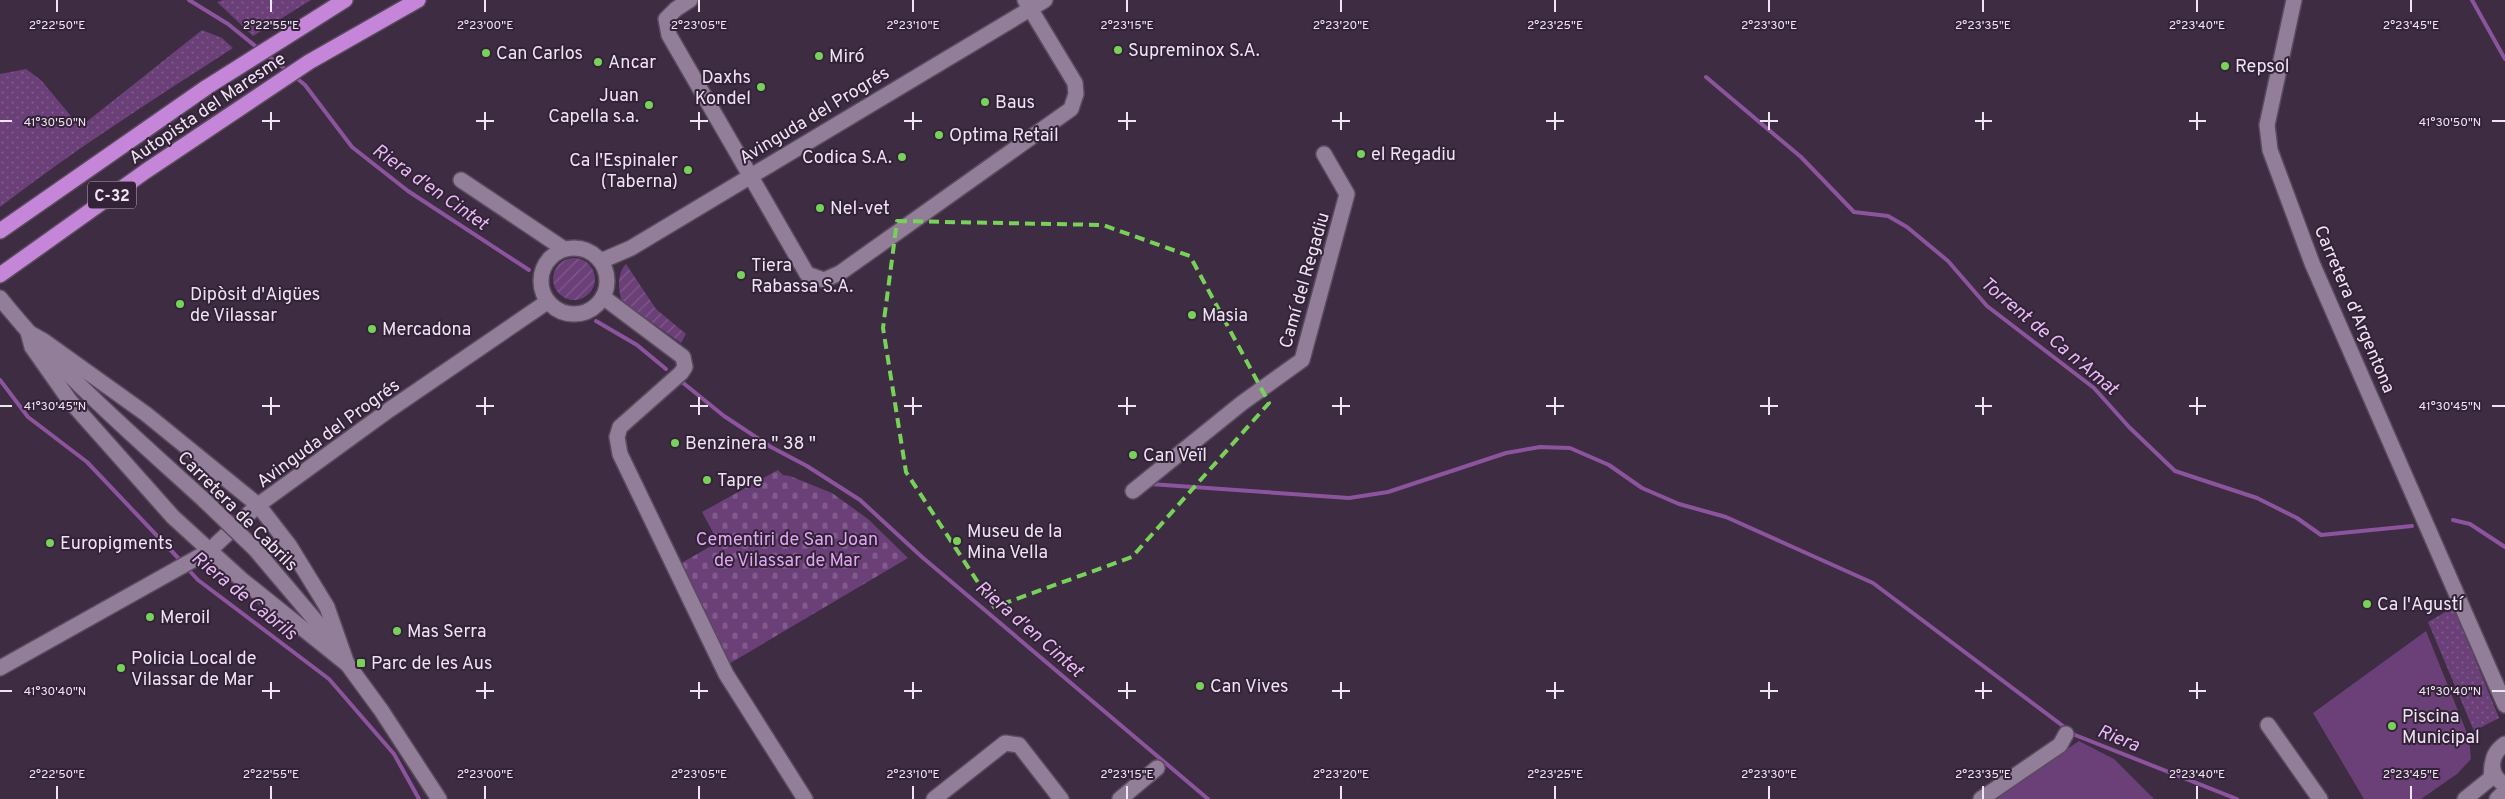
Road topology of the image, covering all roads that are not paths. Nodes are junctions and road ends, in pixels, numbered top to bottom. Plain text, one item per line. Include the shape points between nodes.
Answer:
1 (345, 0) edge
2 (418, 0) edge
3 (690, 0) edge
4 (1045, 0) edge
5 (2294, 0) edge
6 (1027, 5) edge
7 (1324, 154) dead end
8 (750, 175) junction
9 (461, 180) dead end
10 (0, 231) edge
11 (564, 249) junction
12 (601, 261) junction
13 (0, 275) edge
14 (603, 297) junction
15 (0, 298) edge
16 (548, 302) junction
17 (28, 332) junction
18 (1133, 491) dead end
19 (258, 505) junction
20 (209, 551) junction
21 (346, 664) junction
22 (0, 668) edge
23 (2505, 705) edge
24 (2268, 725) dead end
25 (2066, 734) dead end
26 (2505, 744) edge
27 (2492, 763) junction
28 (1157, 768) dead end
29 (2505, 785) edge
30 (2505, 791) edge
31 (439, 799) edge
32 (805, 799) edge
33 (934, 799) edge
34 (1061, 799) edge
35 (1120, 799) edge
36 (1981, 799) edge
37 (2320, 799) edge
38 (2465, 799) edge
39 (2497, 799) edge

1 - 10 highway, Autopista del Maresme / C-32 via 207,88
2 - 13 highway, Autopista del Maresme / C-32 via 309,62 146,170
3 - 8 street via 666,19 669,35
4 - 6 street, Avinguda del Progrés
5 - 23 street, Carretera d'Argentona via 2266,125 2270,150 2312,263
6 - 8 street, Avinguda del Progrés
6 - 8 street via 1075,83 1076,94 1071,109 840,273 824,280 807,274
7 - 18 street, Camí del Regadiu via 1347,194 1302,360 1242,403
8 - 12 street, Avinguda del Progrés via 631,248
9 - 11 street
11 - 12 street via 588,250
11 - 16 street via 550,258 542,270 541,288
12 - 14 street via 607,281
14 - 16 street via 592,309 579,314 556,309
14 - 32 street via 683,357 685,367 681,374 620,427 617,437 620,454 726,674
15 - 17 street, Carretera de Cabrils
16 - 19 street, Avinguda del Progrés via 389,410
17 - 19 street via 146,414
17 - 20 street via 32,347 70,400 173,517
17 - 21 street, Carretera de Cabrils, bridge via 71,377 255,549 315,620
19 - 20 street, Avinguda del Progrés
19 - 21 street via 289,545 327,607
20 - 21 street
20 - 22 street, Avinguda del Progrés
21 - 31 street, Carretera de Cabrils via 381,710
24 - 37 street
25 - 36 street via 2060,745
26 - 27 street via 2497,750
27 - 29 street via 2495,776
27 - 38 street via 2491,778
28 - 35 street
30 - 39 street
33 - 34 street via 1004,743 1019,745

